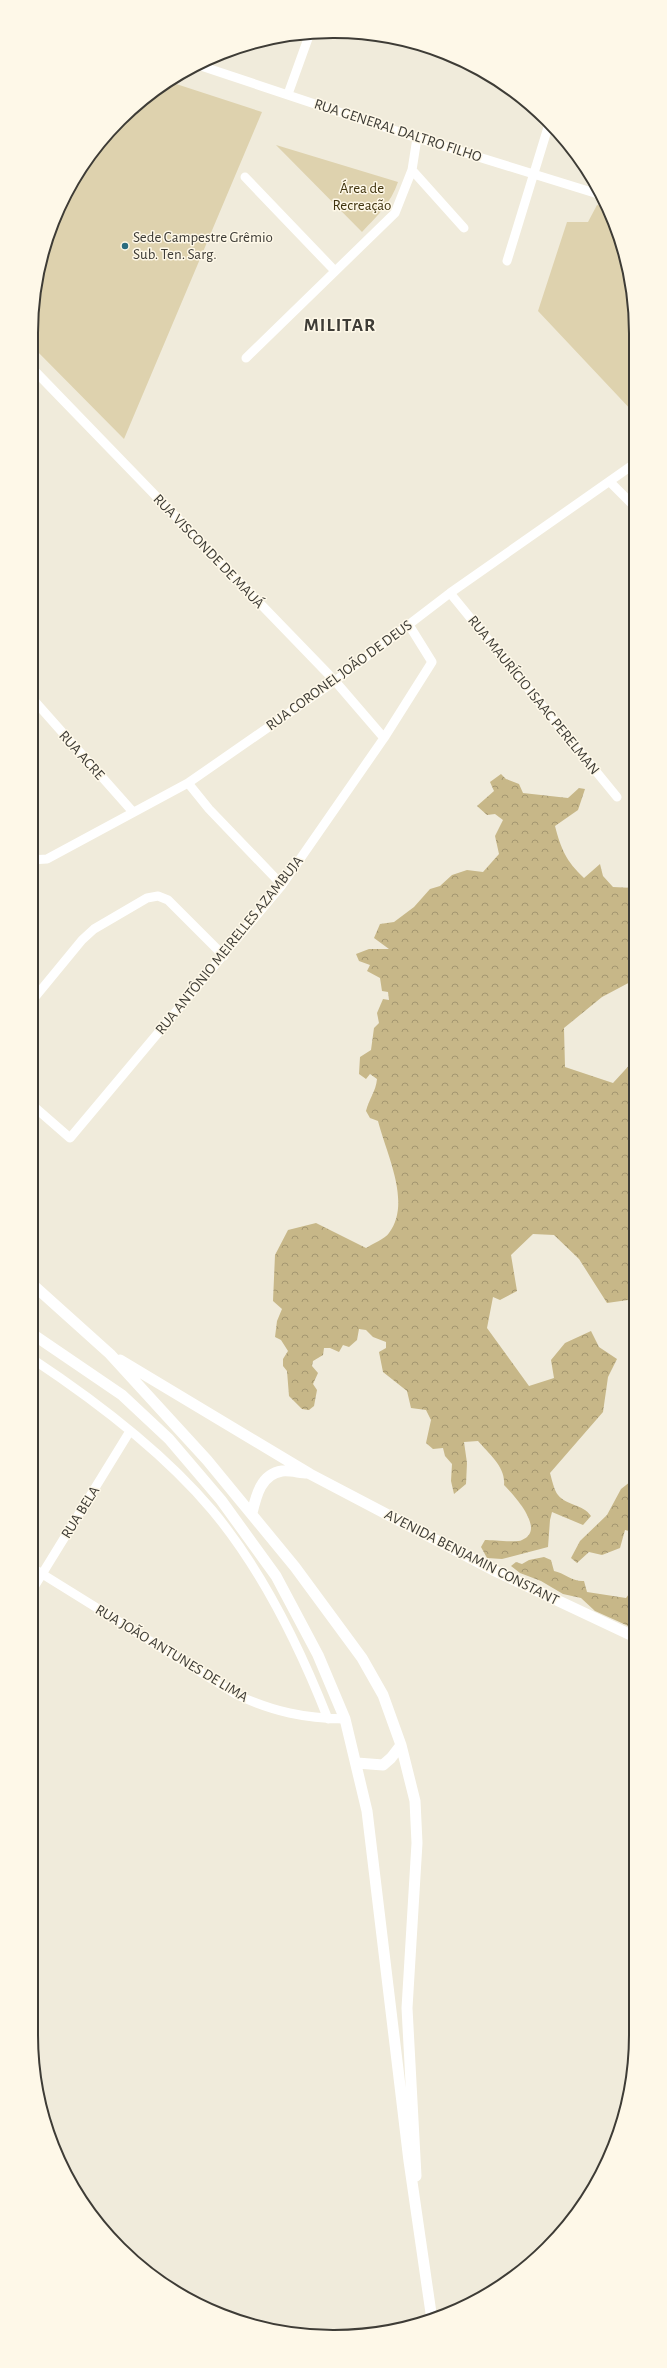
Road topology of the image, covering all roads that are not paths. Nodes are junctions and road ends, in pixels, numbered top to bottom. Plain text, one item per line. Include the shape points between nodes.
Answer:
1 (308, 40) edge
2 (205, 67) edge
3 (288, 94) junction
4 (547, 130) edge
5 (417, 138) junction
6 (412, 170) junction
7 (534, 173) junction
8 (245, 177) dead end
9 (593, 192) edge
10 (464, 228) dead end
11 (507, 262) dead end
12 (335, 271) junction
13 (246, 358) dead end
14 (38, 374) edge
15 (629, 468) edge
16 (610, 482) junction
17 (629, 501) edge
18 (450, 593) junction
19 (409, 625) junction
20 (336, 681) junction
21 (38, 705) edge
22 (384, 738) junction
23 (188, 783) junction
24 (617, 797) dead end
25 (133, 812) junction
26 (38, 860) edge
27 (282, 885) junction
28 (224, 956) junction
29 (38, 993) edge
30 (38, 1110) edge
31 (38, 1289) edge
32 (38, 1338) edge
33 (110, 1354) junction
34 (38, 1363) edge
35 (130, 1431) junction
36 (310, 1474) junction
37 (252, 1513) junction
38 (38, 1571) edge
39 (42, 1574) junction
40 (38, 1581) edge
41 (629, 1634) edge
42 (328, 1719) junction
43 (345, 1719) junction
44 (401, 1745) junction
45 (357, 1763) junction
46 (415, 2197) junction
47 (431, 2313) edge

1 - 3 street
2 - 3 street, RUA GENERAL DALTRO FILHO
3 - 5 street, RUA GENERAL DALTRO FILHO
4 - 7 street
5 - 6 street
5 - 7 street, RUA GENERAL DALTRO FILHO
6 - 10 street
6 - 12 street via 395,213
7 - 9 street, RUA GENERAL DALTRO FILHO
7 - 11 street
8 - 12 street
12 - 13 street
14 - 20 street, RUA VISCONDE DE MAUÁ
15 - 16 street, RUA CORONEL JOÃO DE DEUS
16 - 17 street
16 - 18 street, RUA CORONEL JOÃO DE DEUS
18 - 19 street, RUA CORONEL JOÃO DE DEUS
18 - 24 street, RUA MAURÍCIO ISAAC PERELMAN
19 - 20 street, RUA CORONEL JOÃO DE DEUS
19 - 22 street, RUA ANTÔNIO MEIRELLES AZAMBUJA via 432,662
20 - 22 street, RUA VISCONDE DE MAUÁ
20 - 23 street, RUA CORONEL JOÃO DE DEUS
21 - 25 street, RUA ACRE
22 - 27 street, RUA ANTÔNIO MEIRELLES AZAMBUJA
23 - 25 street, RUA CORONEL JOÃO DE DEUS
23 - 27 street via 209,809
25 - 26 street, RUA CORONEL JOÃO DE DEUS via 47,859
27 - 28 street, RUA ANTÔNIO MEIRELLES AZAMBUJA
28 - 29 street via 168,900 158,896 147,898 94,929
28 - 30 street, RUA ANTÔNIO MEIRELLES AZAMBUJA via 70,1138
31 - 33 main road
32 - 43 main road via 122,1395 169,1439 221,1500 276,1576 318,1655
33 - 36 main road, AVENIDA BENJAMIN CONSTANT
33 - 37 main road
34 - 35 street
35 - 39 street, RUA BELA
35 - 42 street via 212,1510 248,1559 308,1667
36 - 37 main road, AVENIDA BENJAMIN CONSTANT via 282,1471 268,1478 256,1491
36 - 41 main road, AVENIDA BENJAMIN CONSTANT via 493,1570
37 - 44 main road via 362,1658 384,1695
38 - 39 street, RUA JOÃO ANTUNES DE LIMA
39 - 40 street, RUA BELA
39 - 42 street, RUA JOÃO ANTUNES DE LIMA via 237,1695 298,1716
42 - 43 street, RUA JOÃO ANTUNES DE LIMA
43 - 45 main road
44 - 45 main road via 383,1765
44 - 46 main road via 415,1801 417,1843 407,2008 416,2159
45 - 46 main road via 377,1878 408,2161
46 - 47 main road

